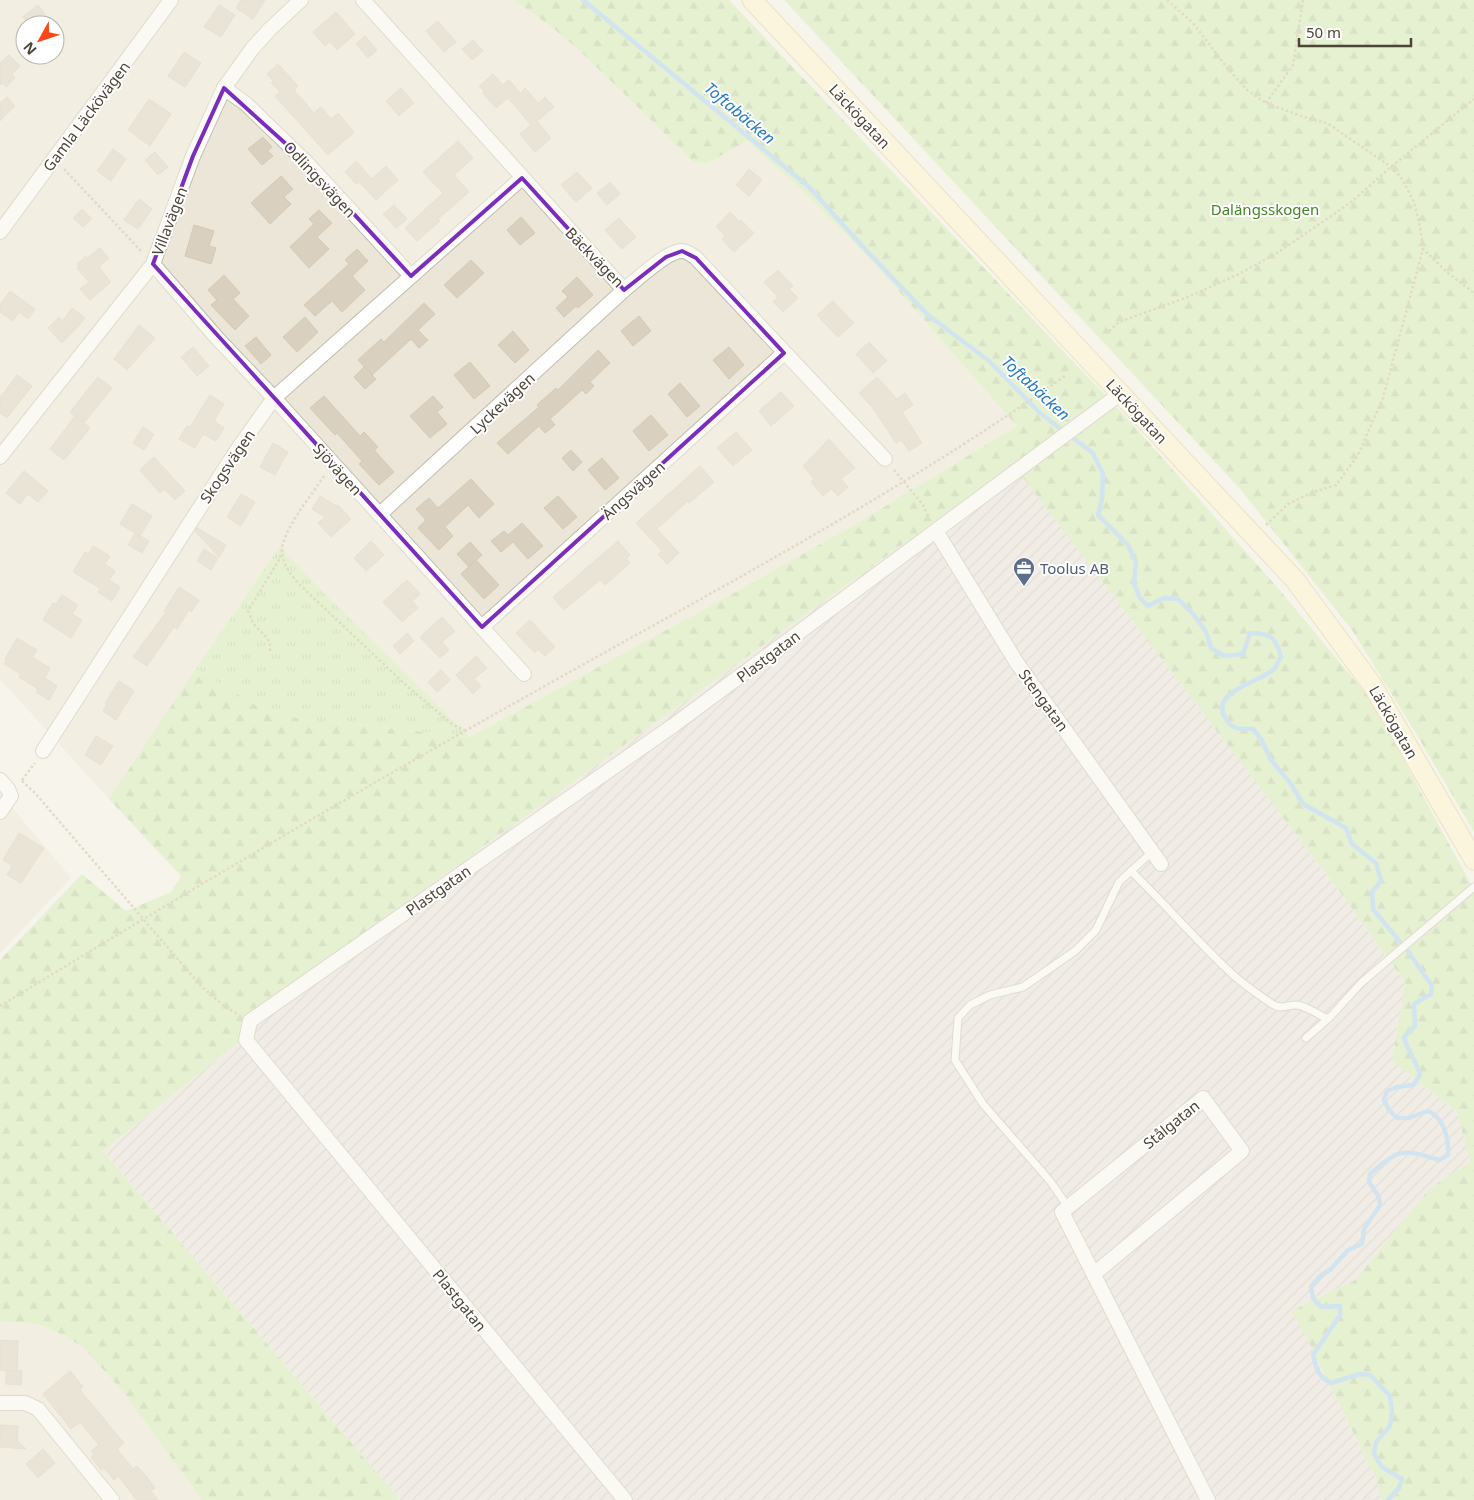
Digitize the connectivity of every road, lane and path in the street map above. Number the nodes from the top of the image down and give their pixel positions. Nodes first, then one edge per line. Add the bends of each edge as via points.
1 (171, 0) edge
2 (301, 0) edge
3 (363, 0) edge
4 (752, 0) edge
5 (1167, 0) edge
6 (1304, 0) edge
7 (224, 88) junction
8 (1474, 99) edge
9 (1266, 104) junction
10 (54, 158) junction
11 (1391, 167) junction
12 (522, 178) junction
13 (0, 232) edge
14 (1423, 248) junction
15 (153, 264) junction
16 (411, 276) junction
17 (624, 290) junction
18 (1474, 293) edge
19 (1109, 331) dead end
20 (784, 354) junction
21 (1065, 376) dead end
22 (1120, 394) junction
23 (274, 398) junction
24 (0, 457) edge
25 (885, 459) joint
26 (332, 464) junction
27 (904, 481) junction
28 (380, 514) junction
29 (936, 531) junction
30 (1254, 536) junction
31 (282, 555) junction
32 (482, 627) junction
33 (270, 651) dead end
34 (524, 674) dead end
35 (466, 730) junction
36 (43, 751) joint
37 (0, 780) edge
38 (0, 812) edge
39 (1153, 852) junction
40 (1474, 860) edge
41 (1161, 864) dead end
42 (1131, 871) junction
43 (1474, 887) edge
44 (144, 918) junction
45 (0, 1006) edge
46 (1327, 1019) junction
47 (250, 1021) junction
48 (1306, 1038) dead end
49 (1068, 1207) junction
50 (1094, 1274) junction
51 (0, 1403) edge
52 (112, 1500) edge
53 (625, 1500) edge
54 (1208, 1500) edge

1 - 10 street, Gamla Läckövägen
2 - 7 street, Villavägen via 252,49
3 - 12 street, Bäckvägen
4 - 22 main road, Läckögatan
5 - 9 path via 1193,23 1247,90
6 - 9 path via 1292,65
7 - 15 street, Villavägen via 193,156
7 - 16 street, Odlingsvägen via 246,104 299,156
8 - 11 path
9 - 11 path via 1327,123
10 - 13 street, Gamla Läckövägen
10 - 15 path
11 - 14 path via 1401,177 1414,202
11 - 19 path via 1350,203 1277,253 1188,297 1118,322
12 - 16 street, Skogsvägen
12 - 17 street, Bäckvägen
14 - 18 path
14 - 30 path via 1383,398 1358,455 1336,485 1288,504
15 - 23 street, Sjövägen
15 - 24 street, Villavägen
16 - 23 street, Skogsvägen
17 - 20 street, Bäckvägen via 666,257 675,252 689,253
17 - 28 street, Lyckevägen
20 - 25 street, Bäckvägen
20 - 32 street, Ängsvägen
21 - 27 path
22 - 29 street, Plastgatan
22 - 30 main road, Läckögatan
23 - 26 street, Sjövägen
23 - 36 street, Skogsvägen
25 - 27 path
26 - 28 street, Sjövägen
26 - 31 path via 290,527 282,544
27 - 29 path via 923,505
27 - 35 path via 829,527
28 - 32 street, Sjövägen
29 - 39 street, Stengatan via 1018,663
29 - 47 street, Plastgatan via 674,725
30 - 40 main road, Läckögatan via 1295,580 1373,686
31 - 33 path via 248,610 253,623 269,640
31 - 35 path via 291,575 301,586 408,687 452,724
32 - 34 street, Sjövägen
35 - 44 path
36 - 44 path via 22,781
37 - 38 street via 11,796
39 - 41 street, Stengatan
39 - 42 lane
42 - 46 lane via 1230,973 1277,1007 1298,1004
42 - 49 lane via 1119,882 1096,930 1076,951 1023,987 990,995 970,1005 958,1018 955,1060 983,1104
43 - 46 lane via 1361,983
44 - 45 path
44 - 47 path via 200,985 225,1008
46 - 48 lane
47 - 53 street, Plastgatan via 246,1040
49 - 50 street via 1062,1212
49 - 50 street, Stålgatan via 1203,1098 1242,1151
50 - 54 street
51 - 52 street via 25,1404 38,1409

